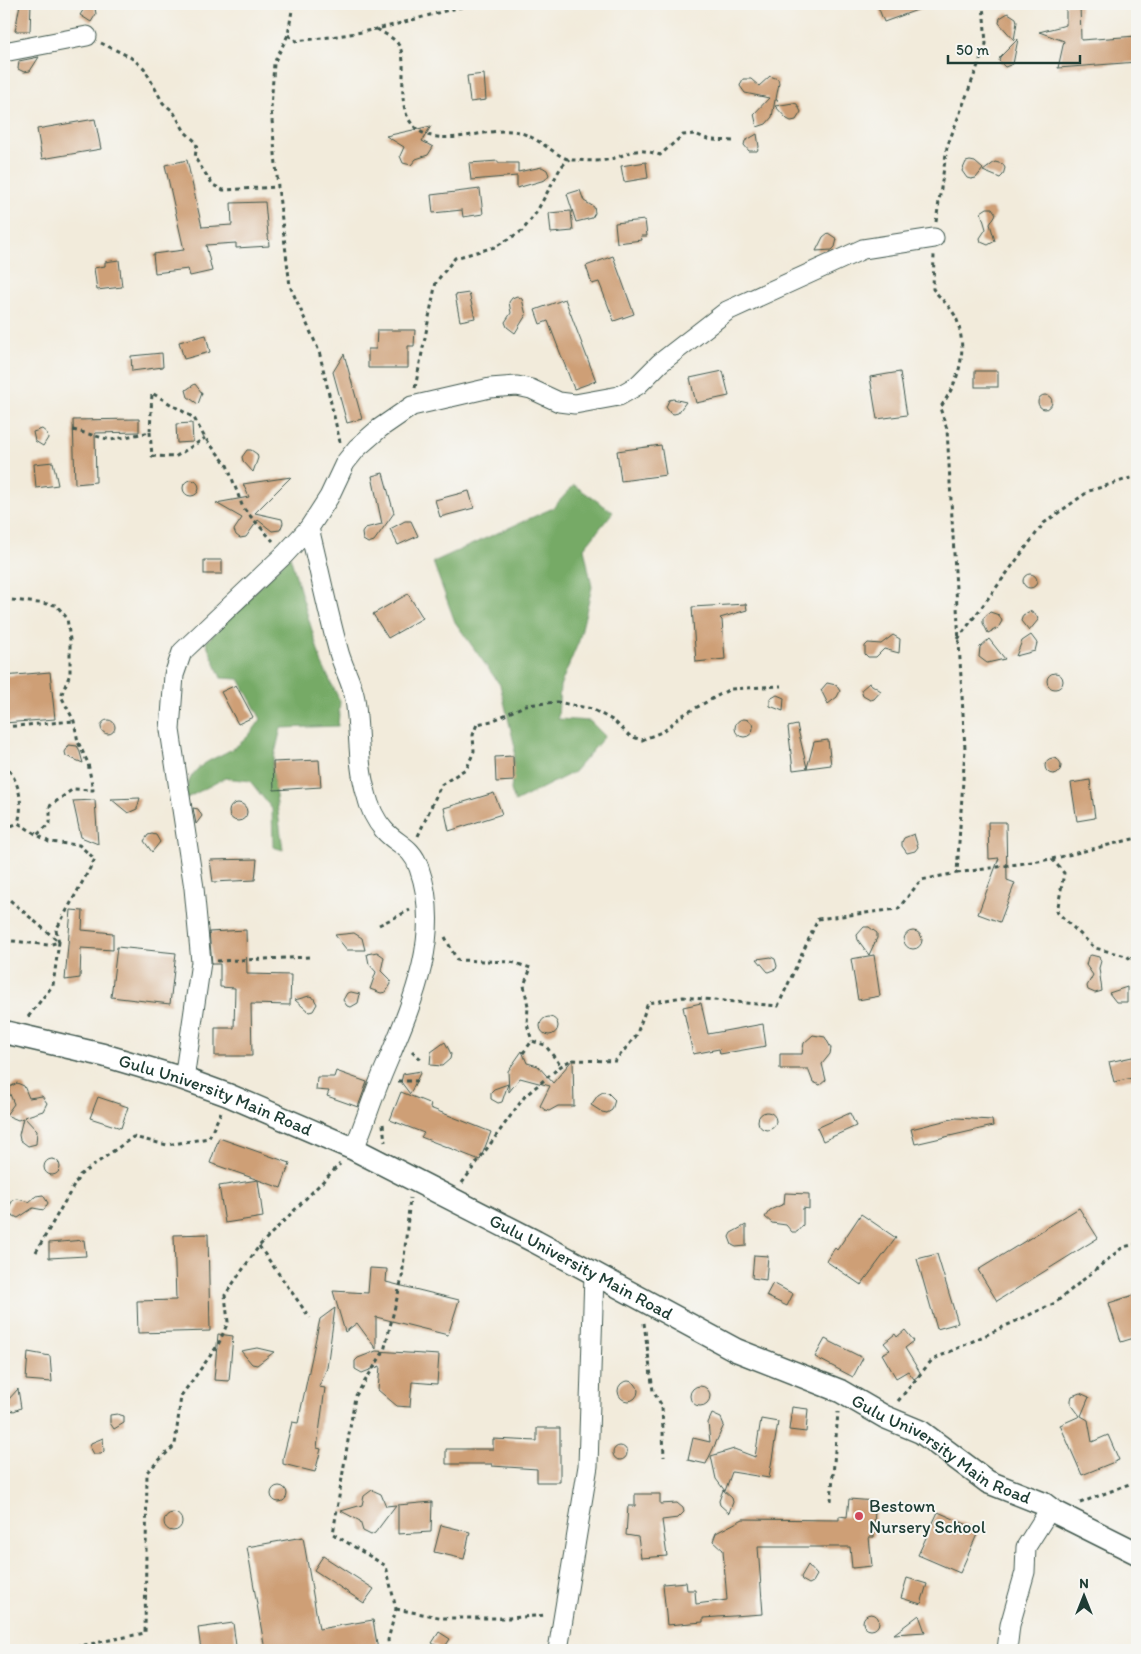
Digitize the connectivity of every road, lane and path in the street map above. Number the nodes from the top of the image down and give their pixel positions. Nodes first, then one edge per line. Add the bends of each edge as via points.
1 (293, 4) edge
2 (476, 4) edge
3 (983, 4) edge
4 (376, 29) junction
5 (288, 35) junction
6 (87, 36) joint
7 (4, 52) edge
8 (735, 141) dead end
9 (568, 160) junction
10 (278, 187) junction
11 (934, 238) junction
12 (412, 406) junction
13 (73, 430) dead end
14 (150, 432) junction
15 (205, 438) junction
16 (345, 463) junction
17 (1137, 476) edge
18 (309, 528) junction
19 (285, 554) junction
20 (4, 599) edge
21 (958, 640) junction
22 (781, 686) dead end
23 (74, 721) junction
24 (4, 727) edge
25 (4, 764) edge
26 (18, 823) junction
27 (4, 829) edge
28 (37, 835) junction
29 (1137, 838) edge
30 (411, 851) junction
31 (1052, 858) junction
32 (957, 873) junction
33 (4, 895) edge
34 (426, 903) junction
35 (379, 925) dead end
36 (444, 936) dead end
37 (4, 940) edge
38 (59, 942) junction
39 (311, 957) dead end
40 (201, 962) junction
41 (1137, 964) edge
42 (10, 1032) edge
43 (532, 1041) junction
44 (523, 1053) dead end
45 (561, 1066) junction
46 (184, 1079) junction
47 (228, 1095) junction
48 (354, 1149) junction
49 (412, 1178) junction
50 (450, 1200) junction
51 (1137, 1244) edge
52 (259, 1246) junction
53 (36, 1252) dead end
54 (594, 1275) junction
55 (642, 1300) junction
56 (310, 1318) dead end
57 (840, 1391) junction
58 (885, 1417) junction
59 (664, 1457) dead end
60 (1137, 1481) edge
61 (831, 1501) dead end
62 (1052, 1510) junction
63 (1137, 1554) edge
64 (396, 1609) junction
65 (566, 1613) junction
66 (60, 1650) edge
67 (389, 1650) edge
68 (558, 1650) edge
69 (1007, 1650) edge

1 - 5 path
2 - 4 path
3 - 11 path via 986,44 947,147
4 - 5 path via 296,41
4 - 9 path via 398,42 402,51 404,106 411,123 422,133 447,137 512,130 534,137
5 - 10 path via 274,63 271,110
6 - 7 street
6 - 10 path via 130,57 144,68 163,103 197,142 195,158 213,185 223,190
8 - 9 path via 684,135 660,155 636,149 605,160
9 - 12 path via 522,231 495,248 455,258 436,282
10 - 16 path via 290,286 319,351
11 - 12 street via 862,249 727,311 660,363 638,385 619,396 575,404 559,402 517,386 490,388
11 - 21 path via 933,289 957,318 963,357 950,393 940,408 947,429
12 - 16 street via 380,428
13 - 14 path via 111,440
14 - 15 path via 152,456 176,457
14 - 15 path via 152,393 194,418
15 - 19 path via 227,465 243,508
16 - 18 street
17 - 21 path via 1089,491 1044,523
18 - 19 street
18 - 30 street via 341,662 355,698 358,761 367,797 384,830
19 - 40 street via 182,652 174,675 170,730 194,888
20 - 23 path via 56,605 67,618 70,674 61,696
21 - 32 path via 964,749
22 - 30 path via 730,689 681,716 664,731 642,740 630,736 614,721 592,709 557,702 526,705 492,721 477,724 473,735 474,751 467,768 441,785
23 - 24 path
23 - 28 path via 78,742 88,763 92,790 73,789 50,806 50,823
25 - 26 path via 18,785 22,811
26 - 27 path
26 - 28 path
28 - 38 path via 49,842 79,845 95,859 56,930
29 - 31 path
30 - 34 street via 420,868
31 - 32 path
31 - 41 path via 1064,873 1057,912 1095,948 1126,956
32 - 45 path via 921,880 898,909 818,919 778,1006 683,998 648,1003 636,1036 615,1061 572,1060
33 - 38 path
34 - 35 path
34 - 48 street via 427,940 423,963 408,1014
36 - 43 path via 457,960 511,962 531,968 524,985 527,1024
37 - 38 path via 48,945
38 - 42 path via 54,985
39 - 40 path
40 - 46 street
42 - 46 street, Gulu University Main Road
43 - 44 path
43 - 45 path via 545,1045
45 - 50 path via 525,1096
46 - 47 street, Gulu University Main Road
47 - 48 street, Gulu University Main Road
47 - 53 path via 209,1138 167,1145 133,1138 80,1175
48 - 49 street, Gulu University Main Road
48 - 52 path
49 - 50 street, Gulu University Main Road
49 - 64 path via 402,1278 384,1351 355,1397 333,1534 386,1566
50 - 54 street, Gulu University Main Road
51 - 58 path via 1123,1247 1055,1303 932,1360
52 - 56 path
52 - 66 path via 225,1295 228,1322 218,1345 181,1396 176,1445 147,1472 145,1633
54 - 55 street, Gulu University Main Road
54 - 65 street via 588,1466
55 - 57 street, Gulu University Main Road via 736,1350
55 - 59 path via 653,1391 662,1406
57 - 58 street, Gulu University Main Road
57 - 61 path
58 - 62 street, Gulu University Main Road via 921,1432 988,1482
60 - 62 path
62 - 63 street, Gulu University Main Road
62 - 69 street via 1026,1547 1025,1572 1010,1625
64 - 65 path via 444,1618 508,1618
64 - 67 path via 388,1640
65 - 68 street

